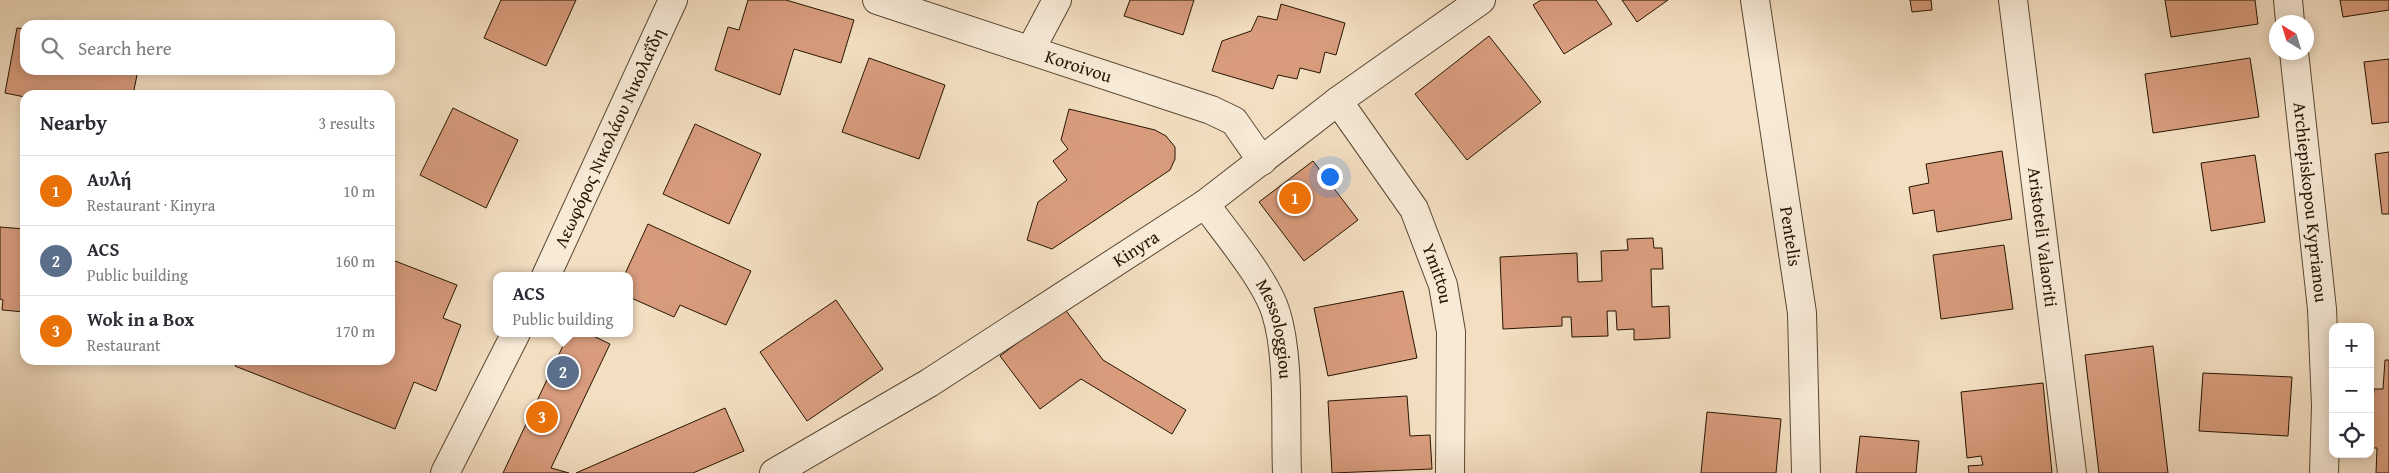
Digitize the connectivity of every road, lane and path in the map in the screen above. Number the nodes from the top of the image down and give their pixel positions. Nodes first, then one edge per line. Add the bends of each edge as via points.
1 (673, 0) edge
2 (877, 0) edge
3 (1057, 0) edge
4 (1481, 0) edge
5 (1755, 0) edge
6 (2013, 0) edge
7 (2288, 0) edge
8 (2289, 15) edge
9 (1031, 49) junction
10 (2295, 60) edge
11 (1338, 101) junction
12 (1262, 161) junction
13 (1205, 204) junction
14 (548, 272) edge
15 (514, 337) edge
16 (445, 473) edge
17 (774, 473) edge
18 (1287, 473) edge
19 (1450, 473) edge
20 (1806, 473) edge
21 (2072, 473) edge
22 (2324, 473) edge

1 - 14 street, Λεωφόρος Νικολάου Νικολαΐδη
2 - 9 street, Koroivou
3 - 9 street
4 - 11 street, Kinyra
5 - 20 street, Pentelis via 1802,313
6 - 21 street, Aristoteli Valaoriti
7 - 8 street
9 - 12 street, Koroivou via 1211,110 1234,121
10 - 22 street, Archiepiskopou Kyprianou via 2322,309 2326,406
11 - 12 street, Kinyra
11 - 19 street, Ymittou via 1414,208 1443,285 1451,332
12 - 13 street, Kinyra
13 - 17 street, Kinyra via 929,383
13 - 18 street, Messologgiou via 1266,289 1276,312 1282,346
15 - 16 street

